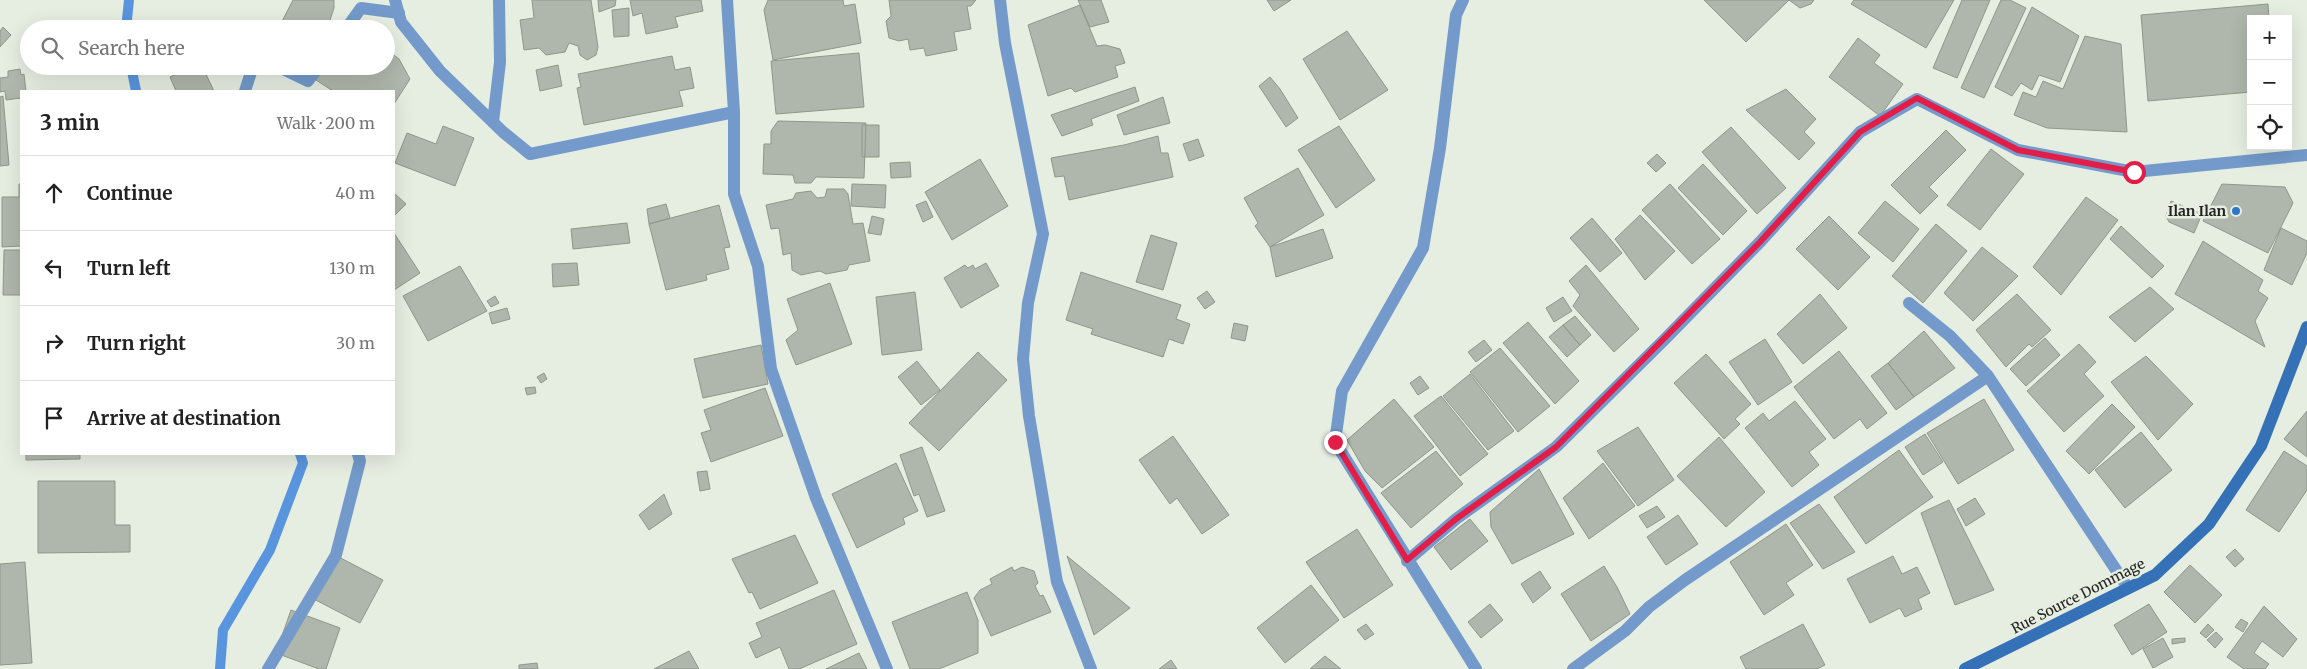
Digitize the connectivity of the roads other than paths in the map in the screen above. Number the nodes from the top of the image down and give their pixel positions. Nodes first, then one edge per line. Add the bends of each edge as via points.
1 (396, 0) edge
2 (499, 0) edge
3 (727, 0) edge
4 (1000, 0) edge
5 (1463, 0) edge
6 (399, 13) junction
7 (352, 20) edge
8 (250, 75) edge
9 (296, 75) edge
10 (312, 75) edge
11 (245, 90) edge
12 (734, 112) junction
13 (493, 122) junction
14 (2307, 155) edge
15 (1909, 303) dead end
16 (2307, 327) edge
17 (1988, 376) junction
18 (358, 455) edge
19 (1407, 560) junction
20 (2128, 588) junction
21 (268, 669) edge
22 (887, 669) edge
23 (1091, 669) edge
24 (1476, 669) edge
25 (1573, 669) edge
26 (1965, 669) edge

1 - 6 street
2 - 13 street via 500,62
3 - 12 street
4 - 23 street via 1005,43 1043,234 1028,303 1023,359 1028,416 1057,582
5 - 19 street via 1456,14 1440,148 1423,248 1342,391 1335,442
6 - 7 street via 361,8
6 - 13 street via 401,22 440,70
8 - 11 street
9 - 10 street via 308,81
12 - 13 street via 530,154
12 - 22 street via 734,194 758,266 771,369 816,498
14 - 19 street via 2134,172 2018,150 1917,98 1860,132 1746,256 1556,447 1456,519
15 - 17 street via 1950,336
16 - 20 main road, Rue Source Dommage via 2261,446 2209,524 2155,575
17 - 20 street
17 - 25 street via 1685,580 1649,607 1625,631
18 - 21 street via 360,461 336,555
19 - 24 street
20 - 26 main road, Rue Source Dommage

